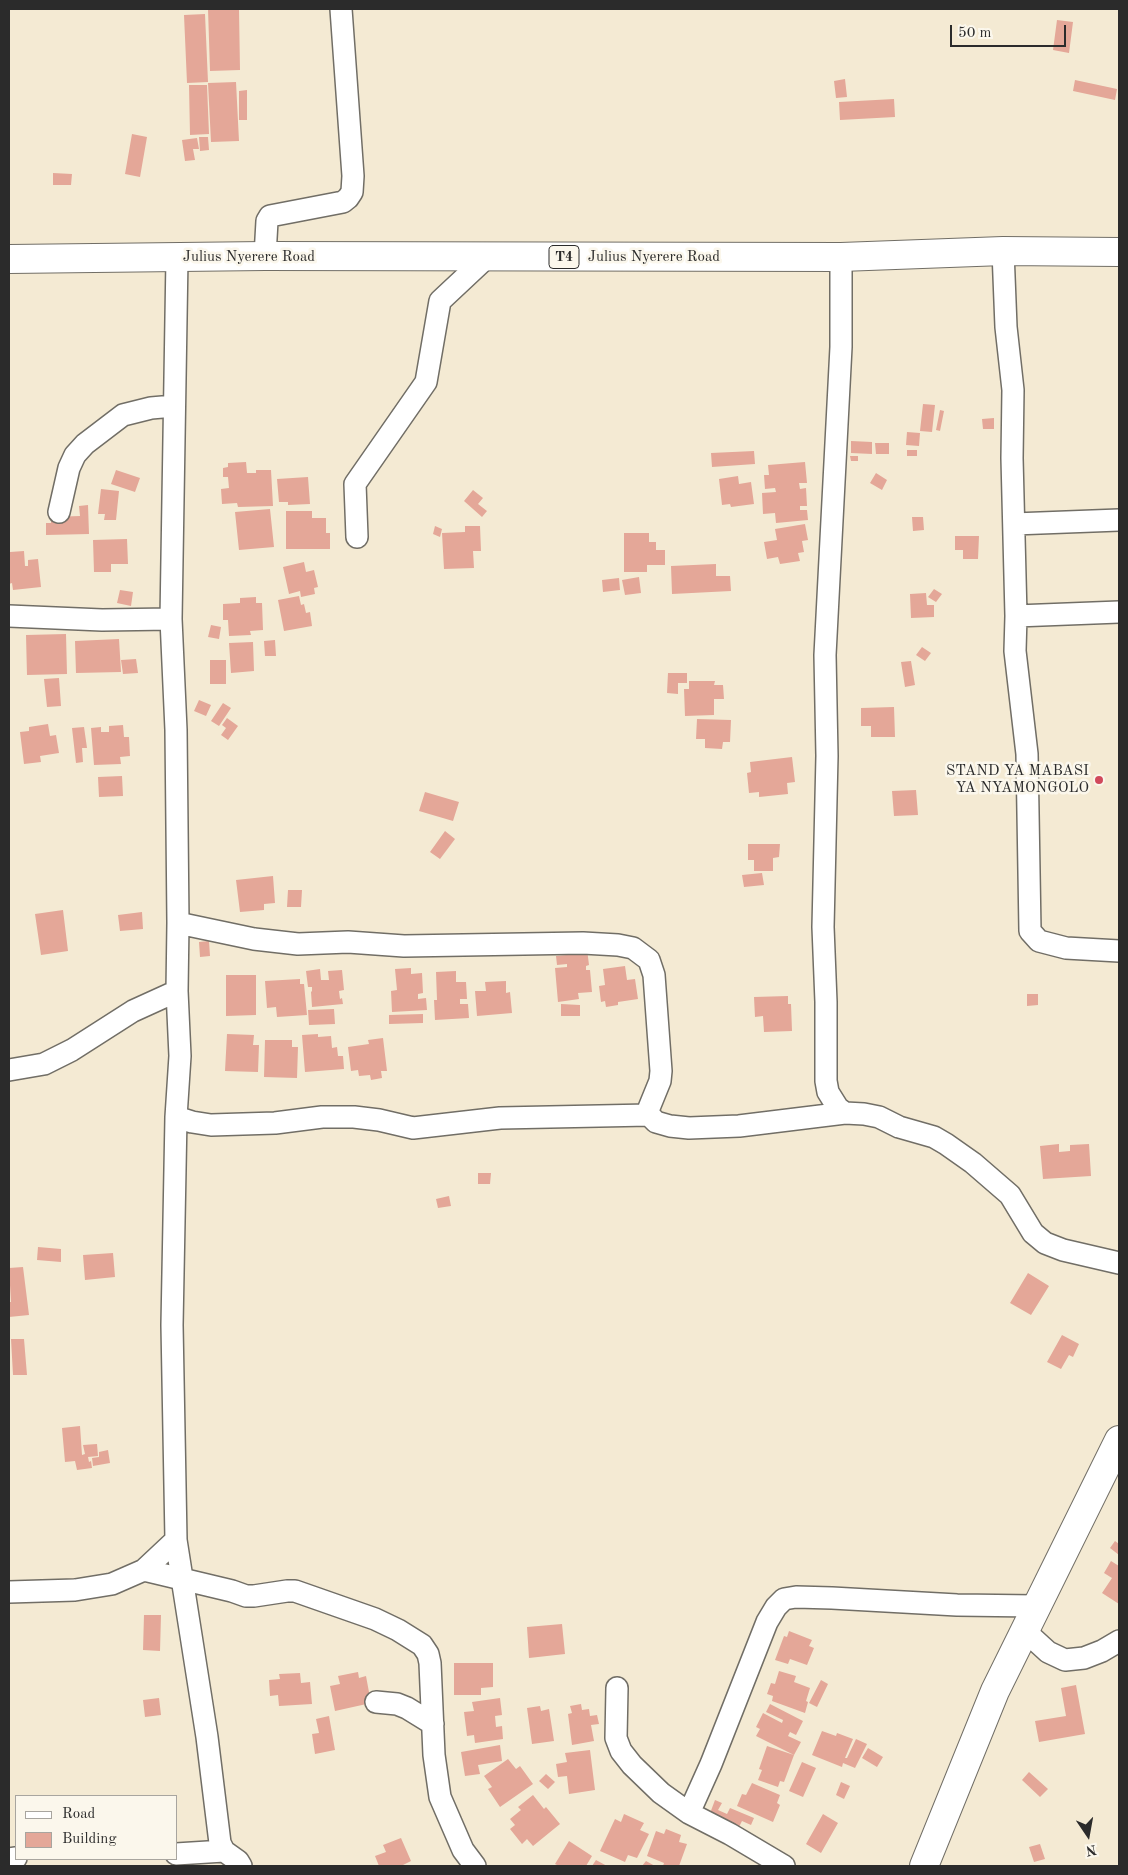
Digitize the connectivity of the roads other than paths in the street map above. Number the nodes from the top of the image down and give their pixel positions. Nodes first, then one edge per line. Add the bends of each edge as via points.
1 (341, 9) edge
2 (1003, 251) junction
3 (1119, 252) edge
4 (265, 256) junction
5 (487, 257) junction
6 (841, 257) junction
7 (177, 258) junction
8 (9, 259) edge
9 (174, 406) junction
10 (59, 512) dead end
11 (1119, 520) edge
12 (1014, 524) junction
13 (356, 537) dead end
14 (1119, 612) edge
15 (9, 616) edge
16 (1016, 616) junction
17 (171, 619) junction
18 (178, 923) junction
19 (1119, 951) edge
20 (177, 991) junction
21 (9, 1070) edge
22 (826, 1081) junction
23 (845, 1113) junction
24 (649, 1115) junction
25 (176, 1117) junction
26 (806, 1117) junction
27 (1119, 1264) edge
28 (1119, 1440) edge
29 (176, 1540) junction
30 (144, 1570) junction
31 (183, 1579) junction
32 (9, 1592) edge
33 (1036, 1606) junction
34 (1025, 1631) junction
35 (1119, 1641) edge
36 (617, 1688) dead end
37 (376, 1702) dead end
38 (433, 1724) junction
39 (689, 1813) junction
40 (224, 1852) junction
41 (178, 1854) edge
42 (242, 1866) edge
43 (475, 1866) edge
44 (784, 1866) edge
45 (924, 1866) edge

1 - 4 street via 352,192 343,202 270,216 266,221
2 - 3 main road, Julius Nyerere Road / T4
2 - 6 main road, Julius Nyerere Road / T4
2 - 12 street via 1013,390
4 - 5 main road, Julius Nyerere Road / T4
4 - 7 main road, Julius Nyerere Road / T4
5 - 6 main road, Julius Nyerere Road / T4
5 - 13 street via 440,301 426,382 355,484
6 - 22 street via 841,347 825,655 828,756 822,927
7 - 8 main road, Julius Nyerere Road / T4
7 - 9 street
9 - 10 street via 123,415 85,444 69,468
9 - 17 street
11 - 12 street
12 - 16 street
14 - 16 street
15 - 17 street
16 - 19 street via 1016,651 1027,754 1030,931 1039,942 1066,948
17 - 18 street
18 - 20 street
18 - 24 street via 254,939 298,944 348,942 404,946 583,942 633,948 649,960 654,975 661,1071
20 - 21 street via 133,1011 44,1064
20 - 25 street via 180,1056
22 - 23 street via 832,1101
22 - 26 street
23 - 26 street
23 - 27 street via 879,1117 899,1127 934,1137 988,1175 1010,1195 1033,1233 1044,1243
24 - 25 street via 500,1118 413,1128 354,1117 322,1116 275,1123 211,1124
24 - 26 street via 656,1122 689,1128 739,1126
25 - 29 street via 172,1325
28 - 33 main road
29 - 30 street
29 - 31 street
30 - 31 street
30 - 32 street via 112,1584 75,1590
31 - 38 street via 246,1596 295,1591 398,1630 422,1645 428,1654
31 - 40 street via 214,1785 217,1829
33 - 34 main road
33 - 39 street via 784,1599 767,1622
34 - 35 street via 1048,1652 1065,1660 1084,1658
34 - 45 main road via 995,1691
36 - 39 street via 616,1738 621,1751 661,1793
37 - 38 street via 397,1704
38 - 43 street via 440,1797 463,1850
39 - 44 street
40 - 41 street
40 - 42 street

